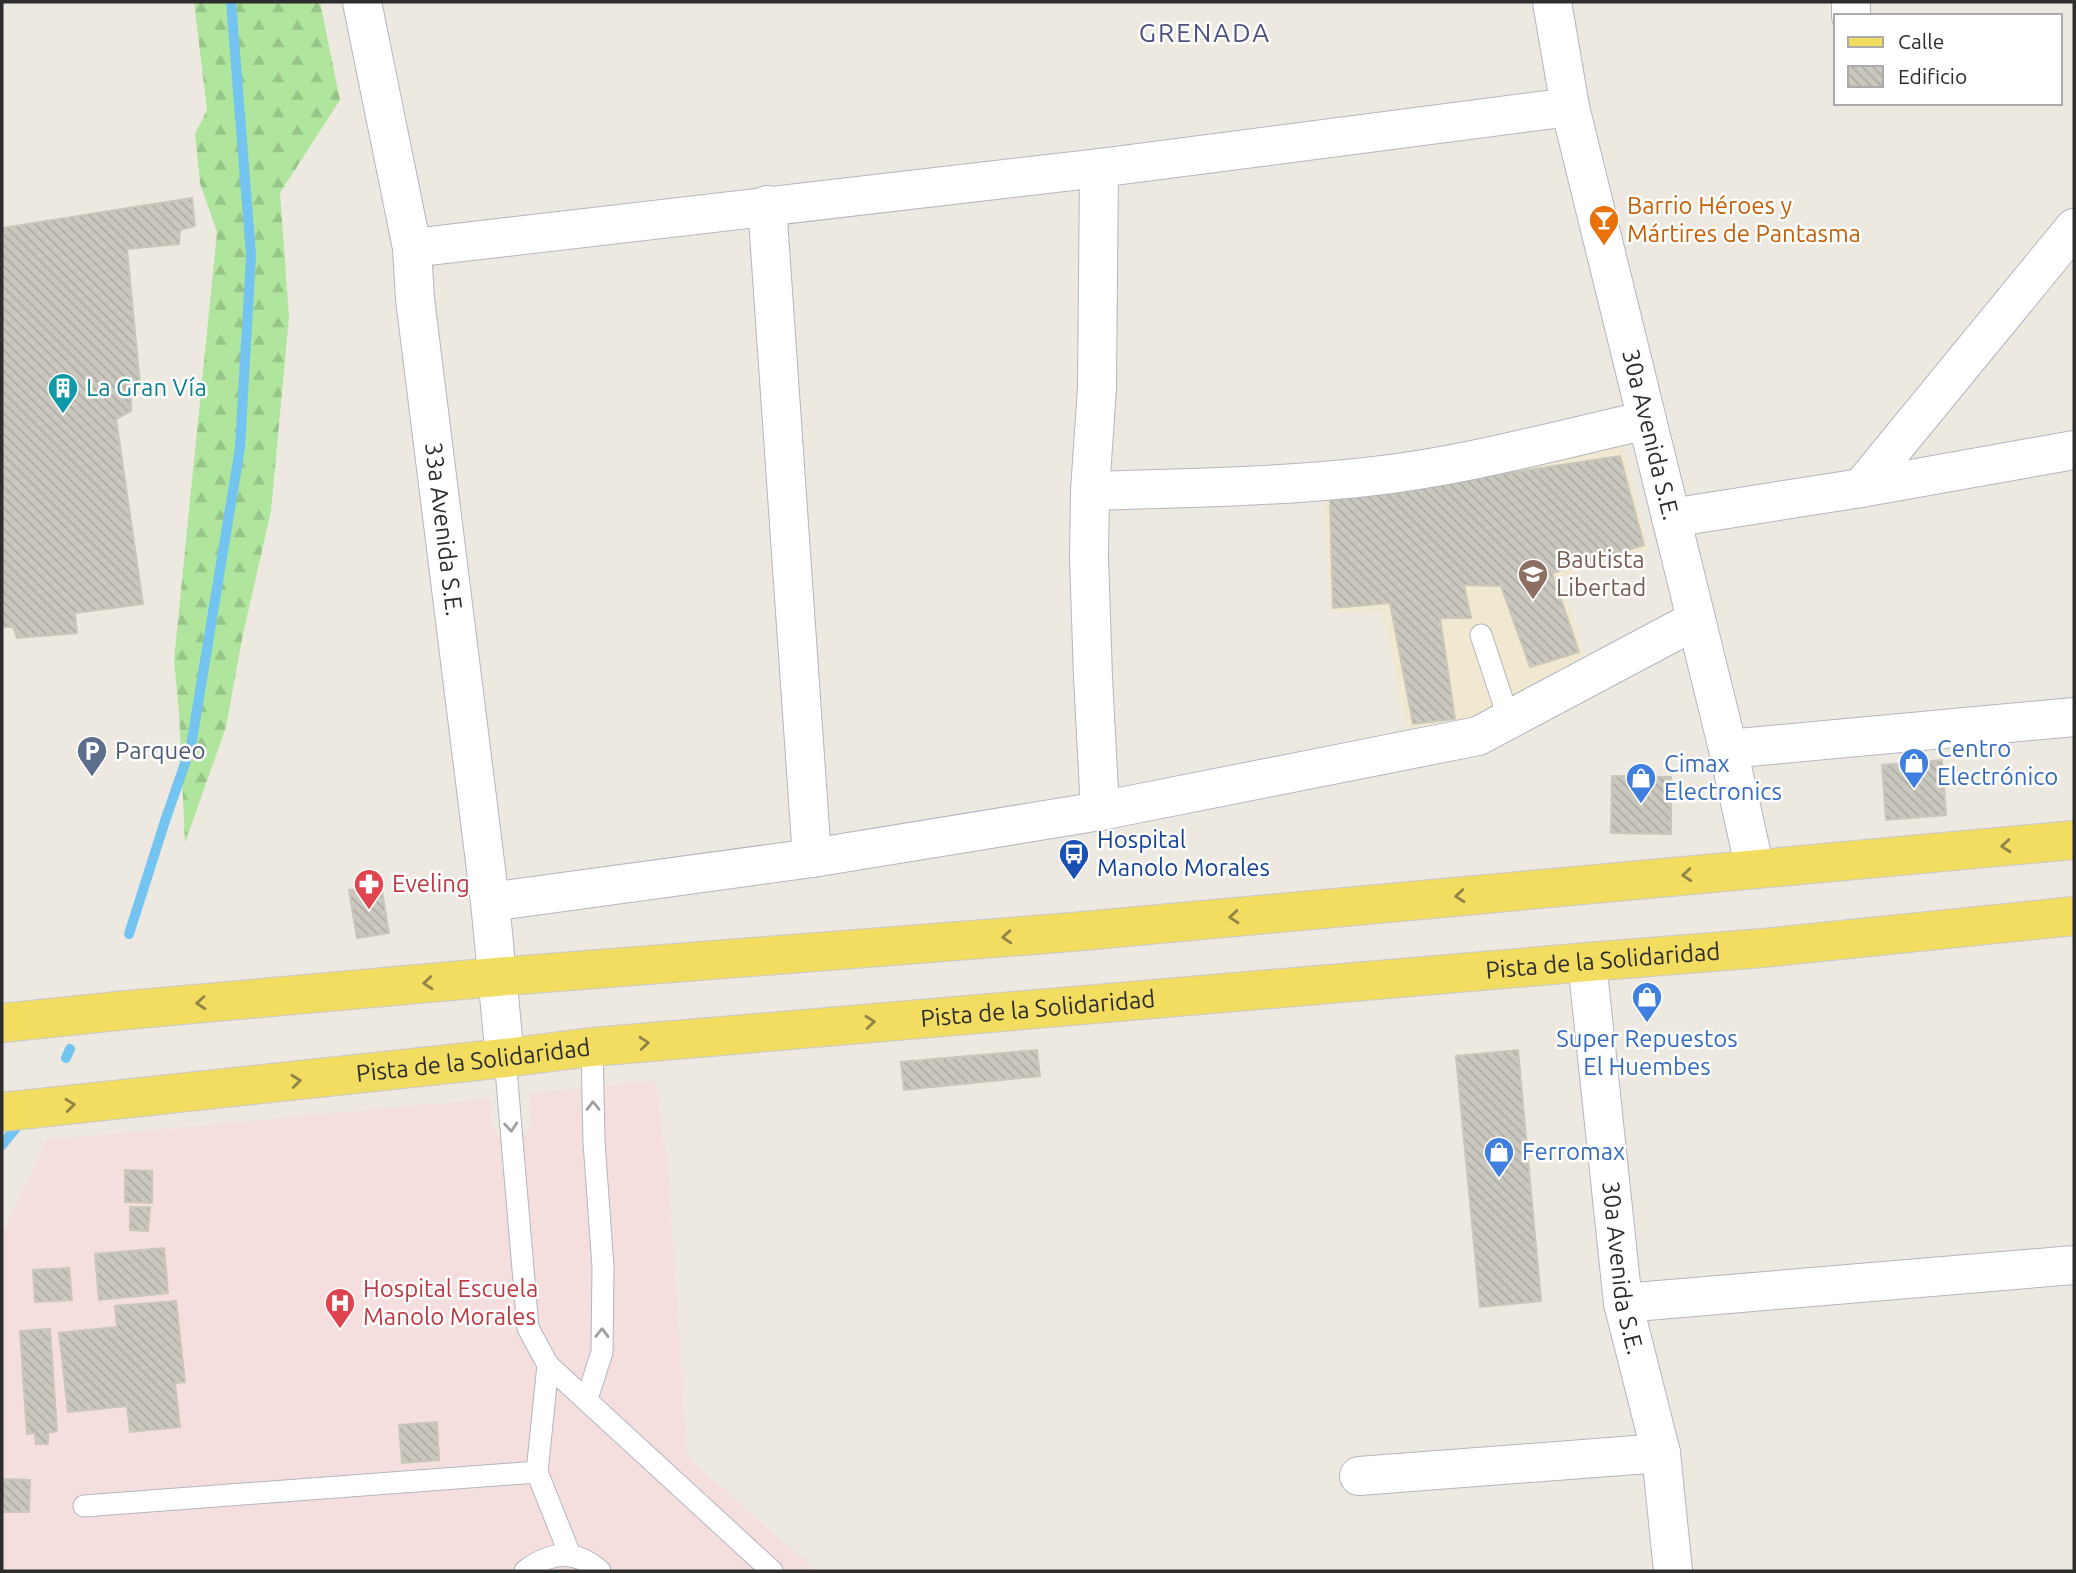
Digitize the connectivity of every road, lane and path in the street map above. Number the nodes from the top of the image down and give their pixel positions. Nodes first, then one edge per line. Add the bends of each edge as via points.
1 (362, 2) edge
2 (1552, 2) edge
3 (1570, 107) junction
4 (1100, 168) junction
5 (767, 205) junction
6 (2074, 228) edge
7 (412, 248) junction
8 (1647, 420) junction
9 (2074, 450) edge
10 (1861, 488) junction
11 (1090, 491) junction
12 (1671, 518) junction
13 (1696, 620) junction
14 (1481, 635) dead end
15 (2074, 718) edge
16 (1509, 720) junction
17 (1728, 749) junction
18 (1100, 811) junction
19 (2074, 840) edge
20 (812, 858) junction
21 (1755, 869) junction
22 (489, 902) junction
23 (2074, 916) edge
24 (1587, 962) junction
25 (496, 977) junction
26 (2, 1023) edge
27 (592, 1047) junction
28 (505, 1059) junction
29 (2, 1112) edge
30 (2074, 1265) edge
31 (1623, 1303) junction
32 (548, 1365) junction
33 (587, 1399) junction
34 (1661, 1453) junction
35 (537, 1472) junction
36 (1359, 1476) dead end
37 (84, 1506) dead end
38 (570, 1555) junction
39 (525, 1571) edge
40 (600, 1571) edge
41 (772, 1571) edge
42 (1673, 1571) edge

1 - 7 street, 33a Avenida S.E.
2 - 3 street, 30a Avenida S.E.
3 - 4 street
3 - 8 street, 30a Avenida S.E.
4 - 5 street
4 - 11 street via 1097,387
5 - 7 street
5 - 20 street
6 - 10 street
7 - 22 street, 33a Avenida S.E.
8 - 11 street via 1483,458 1367,477
8 - 12 street, 30a Avenida S.E.
9 - 10 street
10 - 12 street
11 - 18 street
12 - 13 street, 30a Avenida S.E.
13 - 16 street
13 - 17 street, 30a Avenida S.E.
14 - 16 lane
15 - 17 street
16 - 18 street via 1478,736
17 - 21 street, 30a Avenida S.E.
18 - 20 street
19 -> 21 main road
20 - 22 street
21 -> 25 main road via 1072,932
22 - 25 street, 33a Avenida S.E.
23 - 24 main road, Pista de la Solidaridad
27 -> 24 main road, Pista de la Solidaridad
24 - 31 street, 30a Avenida S.E.
25 -> 26 main road
25 - 28 street, 33a Avenida S.E.
27 - 28 main road, Pista de la Solidaridad
33 -> 27 lane via 602,1352 603,1267
29 -> 28 main road, Pista de la Solidaridad
28 -> 32 lane via 528,1328
30 - 31 street
31 - 34 street, 30a Avenida S.E.
32 - 33 lane
32 - 35 lane
33 - 41 lane
34 - 36 street
34 - 42 street, 30a Avenida S.E.
35 - 37 lane
35 - 38 lane
38 - 39 lane via 554,1555
38 - 40 lane

